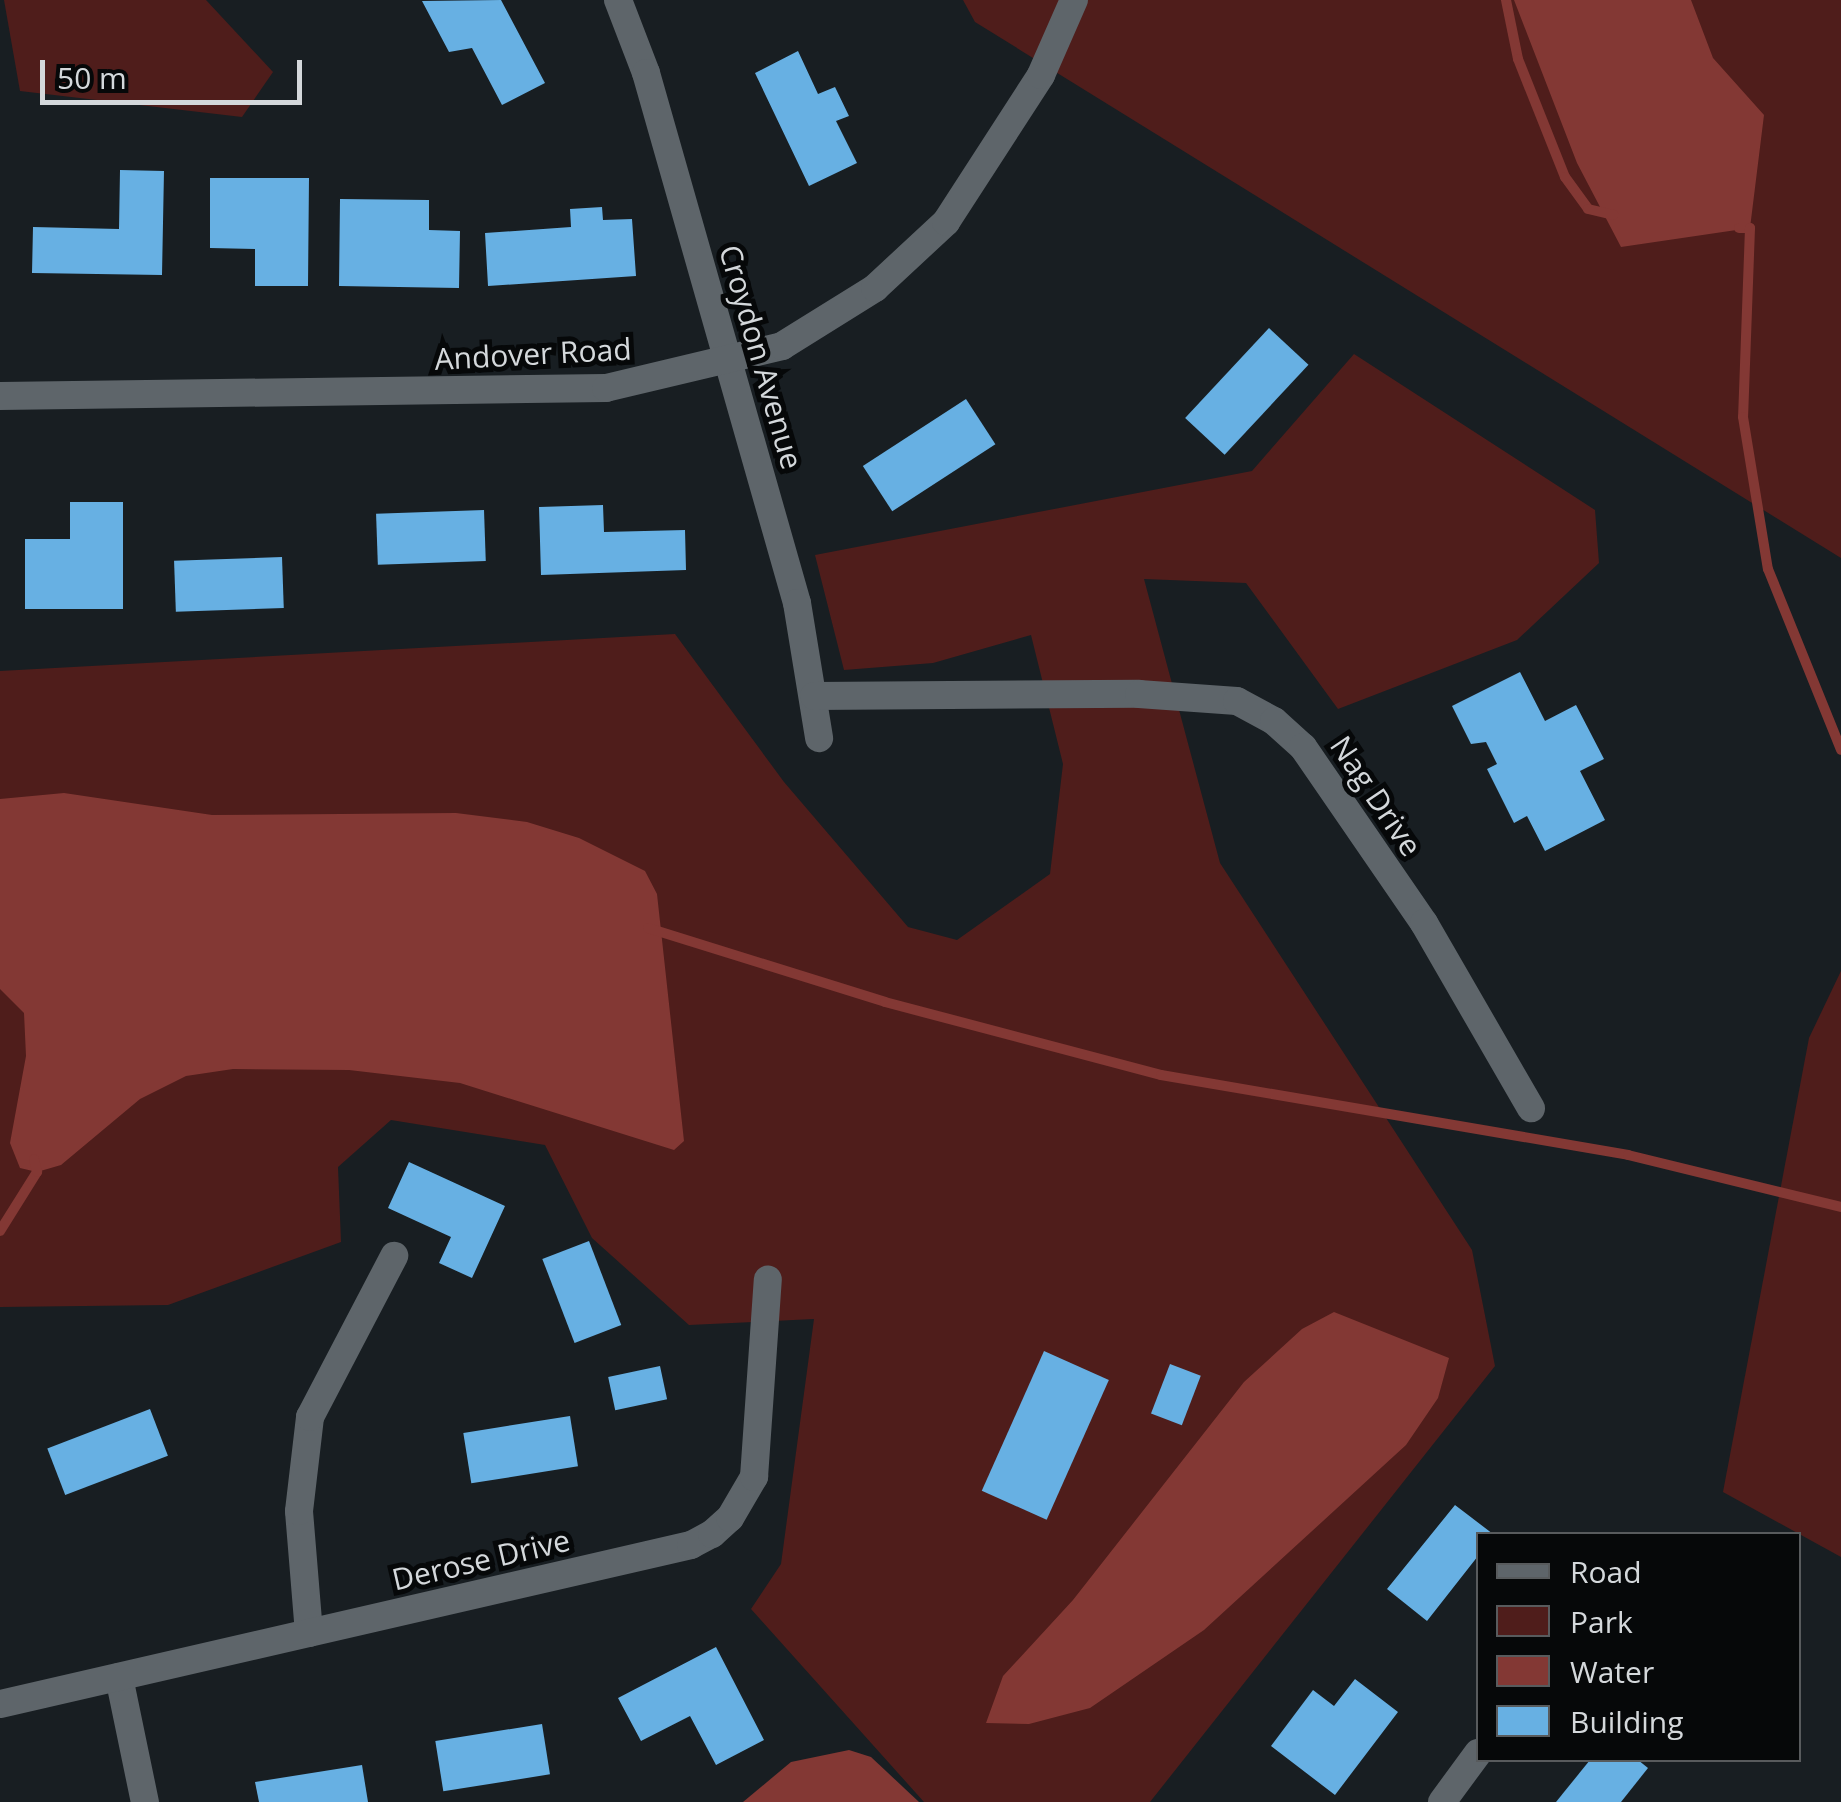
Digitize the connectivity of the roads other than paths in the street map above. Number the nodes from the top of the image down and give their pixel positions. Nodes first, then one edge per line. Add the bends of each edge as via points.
1 (618, 0) edge
2 (1074, 0) edge
3 (728, 361) junction
4 (0, 396) edge
5 (814, 696) junction
6 (819, 738) dead end
7 (1531, 1108) dead end
8 (394, 1256) dead end
9 (768, 1280) dead end
10 (309, 1633) junction
11 (119, 1676) junction
12 (0, 1704) edge
13 (1476, 1756) edge
14 (145, 1802) edge
15 (1442, 1802) edge

1 - 3 street, Croydon Avenue via 646,73
2 - 3 street, Andover Road via 1041,75 946,222 875,288 782,346
3 - 4 street, Andover Road via 606,388 528,392
3 - 5 street, Croydon Avenue via 797,603
5 - 6 street, Croydon Avenue
5 - 7 street, Nag Drive via 1139,694 1237,701 1274,721 1304,747 1424,923
8 - 10 street via 310,1417 299,1511
9 - 10 street, Derose Drive via 754,1476 712,1534 691,1545
10 - 11 street, Derose Drive
11 - 12 street, Derose Drive
11 - 14 street
13 - 15 street

